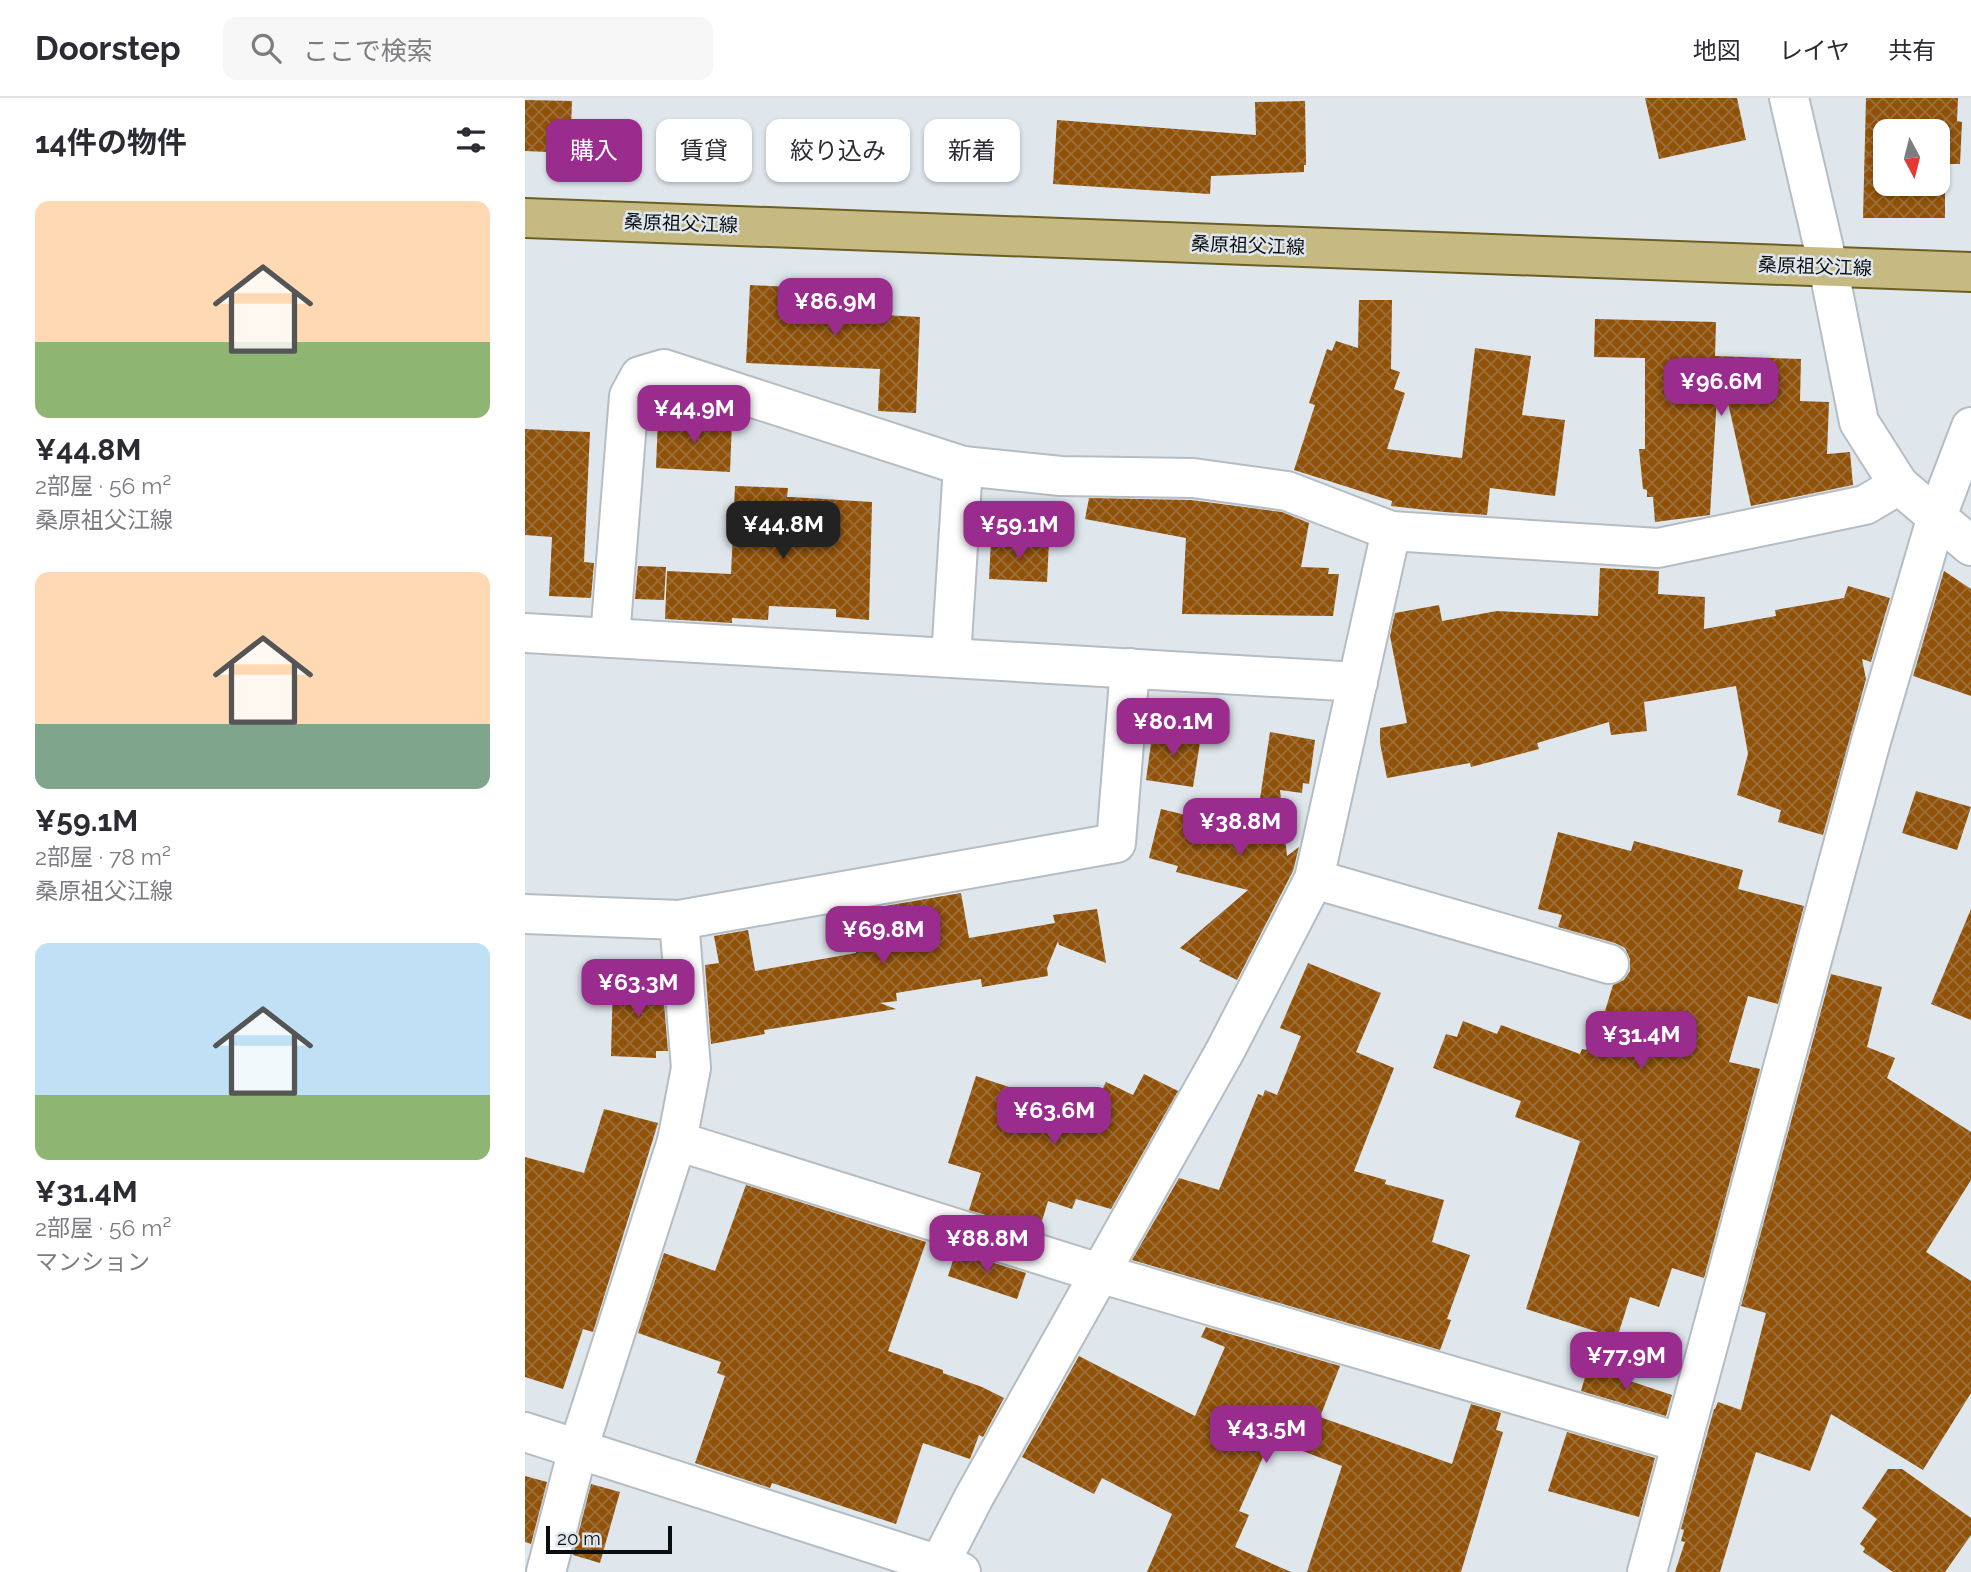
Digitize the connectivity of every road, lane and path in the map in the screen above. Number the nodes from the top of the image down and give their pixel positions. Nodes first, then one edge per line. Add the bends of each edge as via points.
1 (1789, 98) edge
2 (525, 218) edge
3 (1828, 266) junction
4 (1971, 272) edge
5 (1971, 428) edge
6 (963, 466) junction
7 (1899, 485) junction
8 (1937, 516) junction
9 (1391, 531) junction
10 (1971, 546) edge
11 (525, 633) edge
12 (610, 638) junction
13 (951, 658) junction
14 (1130, 668) junction
15 (1358, 682) junction
16 (1314, 878) junction
17 (525, 914) edge
18 (679, 920) junction
19 (1609, 964) dead end
20 (677, 1141) junction
21 (1099, 1273) junction
22 (525, 1432) edge
23 (1682, 1443) junction
24 (577, 1449) junction
25 (950, 1569) edge
26 (546, 1572) edge
27 (1647, 1572) edge

1 - 3 street
2 - 3 main road, 桑原祖父江線
3 - 4 main road, 桑原祖父江線
3 - 7 street via 1859,422
5 - 8 street
6 - 9 street via 1061,476 1193,478 1287,491
6 - 12 street via 664,369 640,376 629,396
6 - 13 street
7 - 8 street
7 - 9 street via 1865,505 1658,548
8 - 10 street
8 - 23 street via 1871,741
9 - 15 street
11 - 12 street
12 - 13 street
13 - 14 street
14 - 15 street
14 - 18 street via 1116,843
15 - 16 street
16 - 19 street
16 - 21 street via 1225,1051
17 - 18 street
18 - 20 street via 691,1068
20 - 21 street
20 - 24 street
21 - 23 street
21 - 25 street via 974,1497
22 - 24 street
23 - 27 street
24 - 25 street
24 - 26 street

